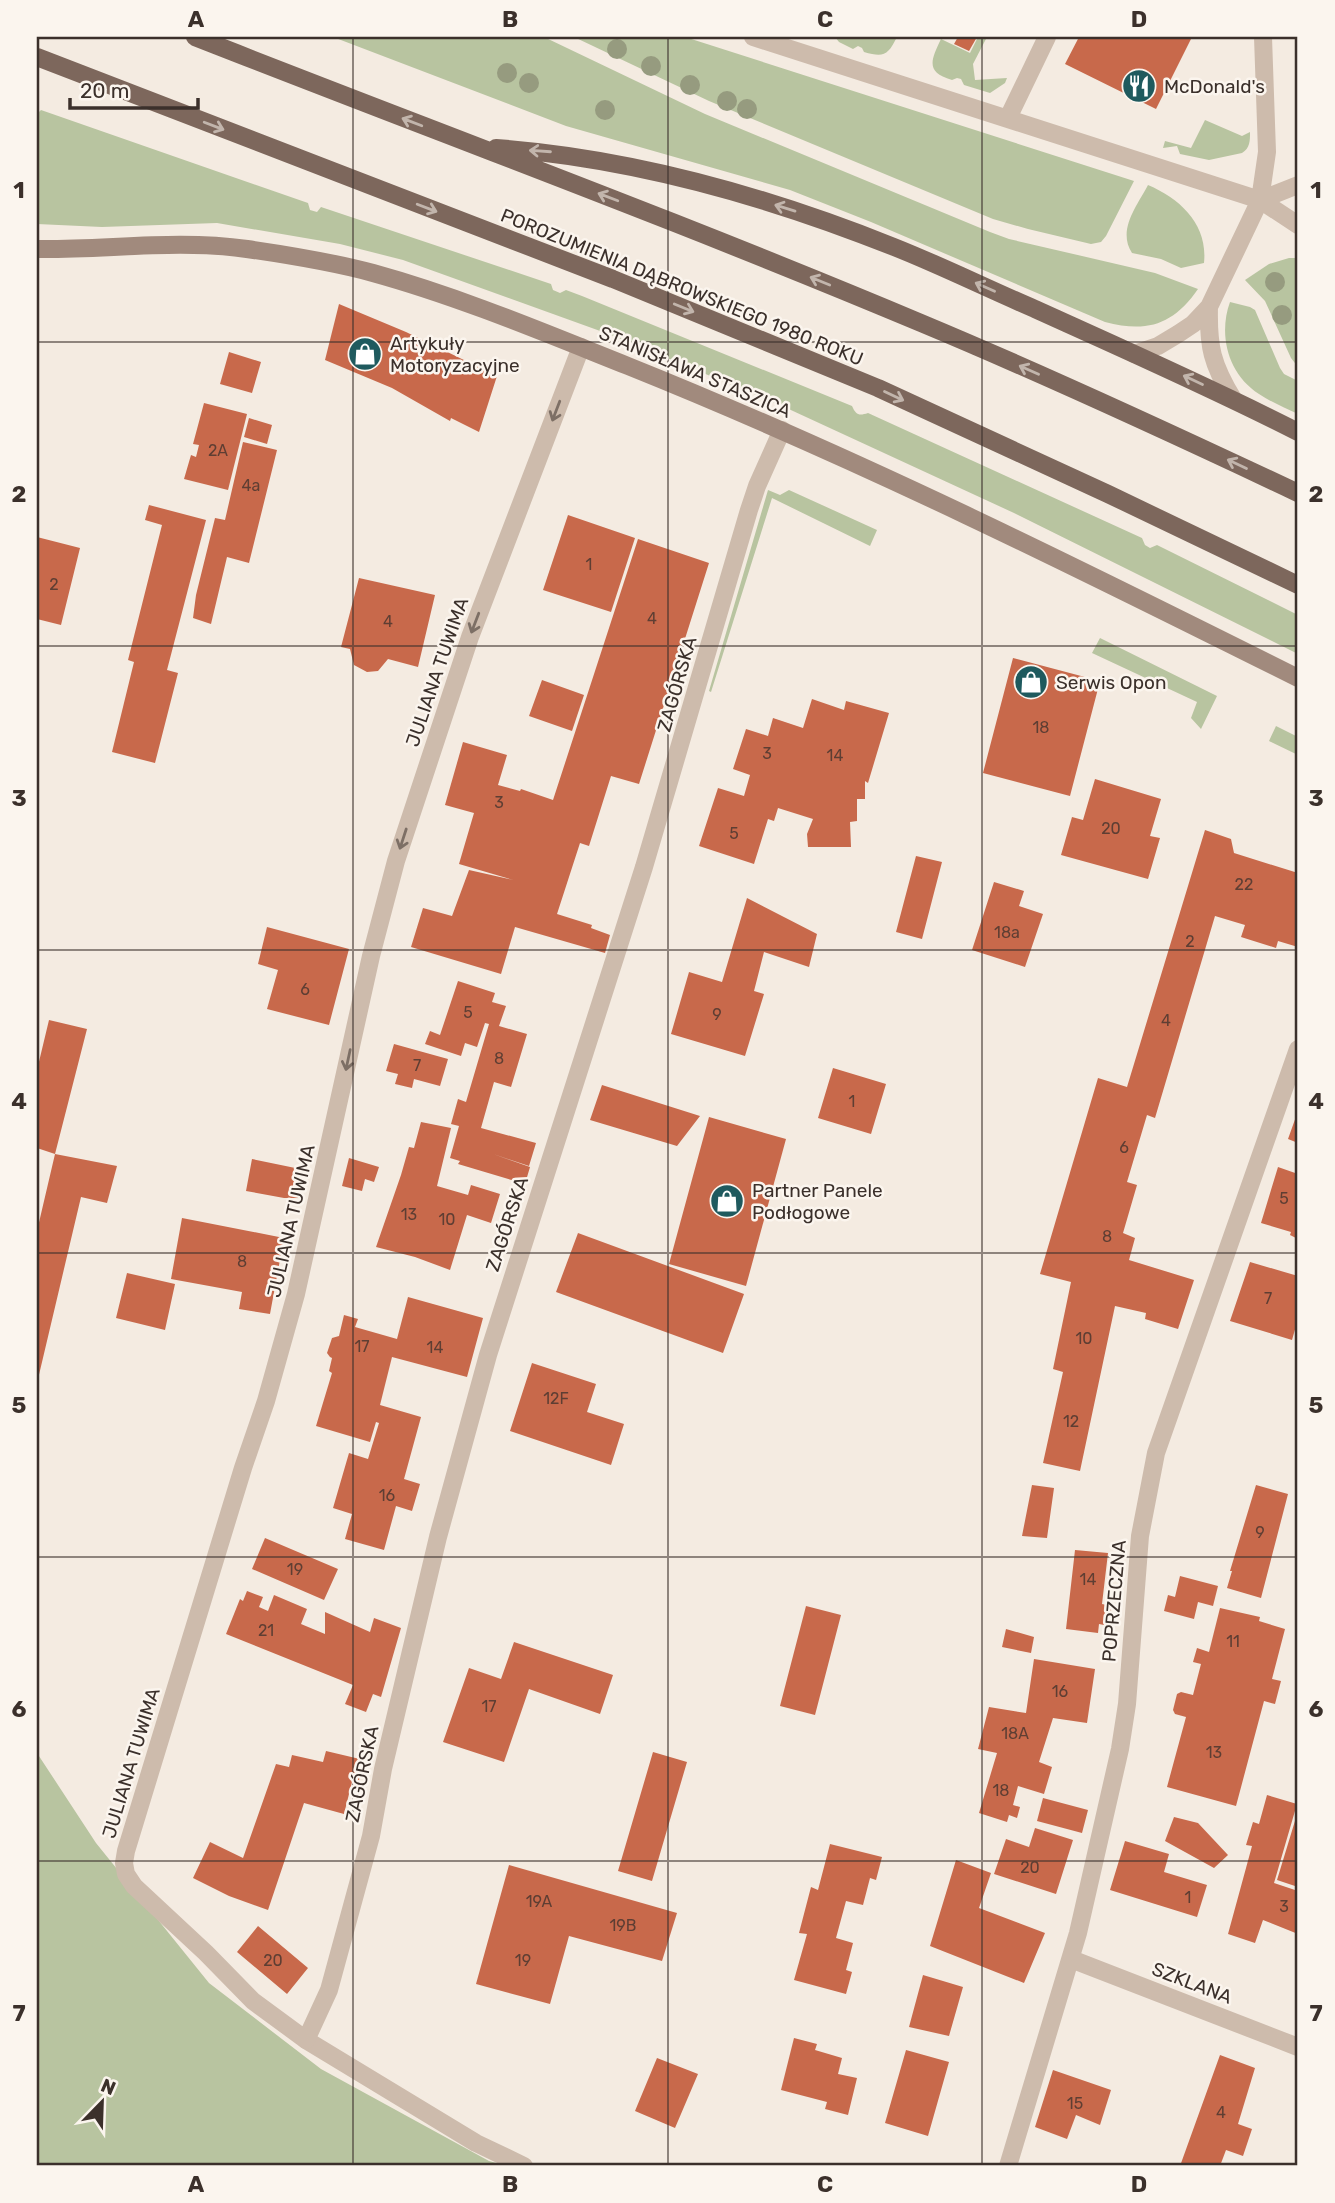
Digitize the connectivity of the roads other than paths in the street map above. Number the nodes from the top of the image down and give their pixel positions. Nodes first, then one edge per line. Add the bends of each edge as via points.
1 (195, 37) edge
2 (753, 37) edge
3 (1046, 37) edge
4 (1263, 37) edge
5 (37, 57) edge
6 (1008, 118) junction
7 (475, 147) junction
8 (1298, 185) edge
9 (1260, 200) junction
10 (1298, 225) edge
11 (37, 249) edge
12 (1209, 307) junction
13 (581, 347) junction
14 (1134, 354) junction
15 (1233, 399) junction
16 (782, 430) junction
17 (1298, 432) edge
18 (1298, 493) edge
19 (1298, 585) edge
20 (1298, 678) edge
21 (1298, 1049) edge
22 (1071, 1959) junction
23 (306, 2040) junction
24 (1298, 2047) edge
25 (524, 2166) edge
26 (1008, 2166) edge

7 -> 1 main road
2 - 6 street
3 - 6 street
4 - 9 street via 1268,152
5 -> 19 main road, POROZUMIENIA DĄBROWSKIEGO 1980 ROKU via 613,279 878,388
6 - 9 street
14 -> 7 main road via 896,248 808,215 722,189 552,152
18 -> 7 main road via 1138,417 921,323
8 - 9 street
9 - 10 street
9 - 12 street
11 - 13 street, STANISŁAWA STASZICA via 191,244 300,257 415,286
12 - 14 street via 1178,334
12 - 15 street via 1211,353
13 - 16 street, STANISŁAWA STASZICA
13 -> 23 street, JULIANA TUWIMA via 470,637 396,861 296,1294 124,1863 134,1886 237,1987
15 -> 14 main road
15 - 17 main road
16 - 20 street, STANISŁAWA STASZICA via 949,506
16 - 23 street, ZAGÓRSKA via 749,510 645,867 488,1355 438,1536 371,1836 329,1990
21 - 22 street, POPRZECZNA via 1156,1453 1140,1536 1120,1749
22 - 24 street, SZKLANA
22 - 26 street, POPRZECZNA
23 - 25 street, JULIANA TUWIMA via 476,2143

